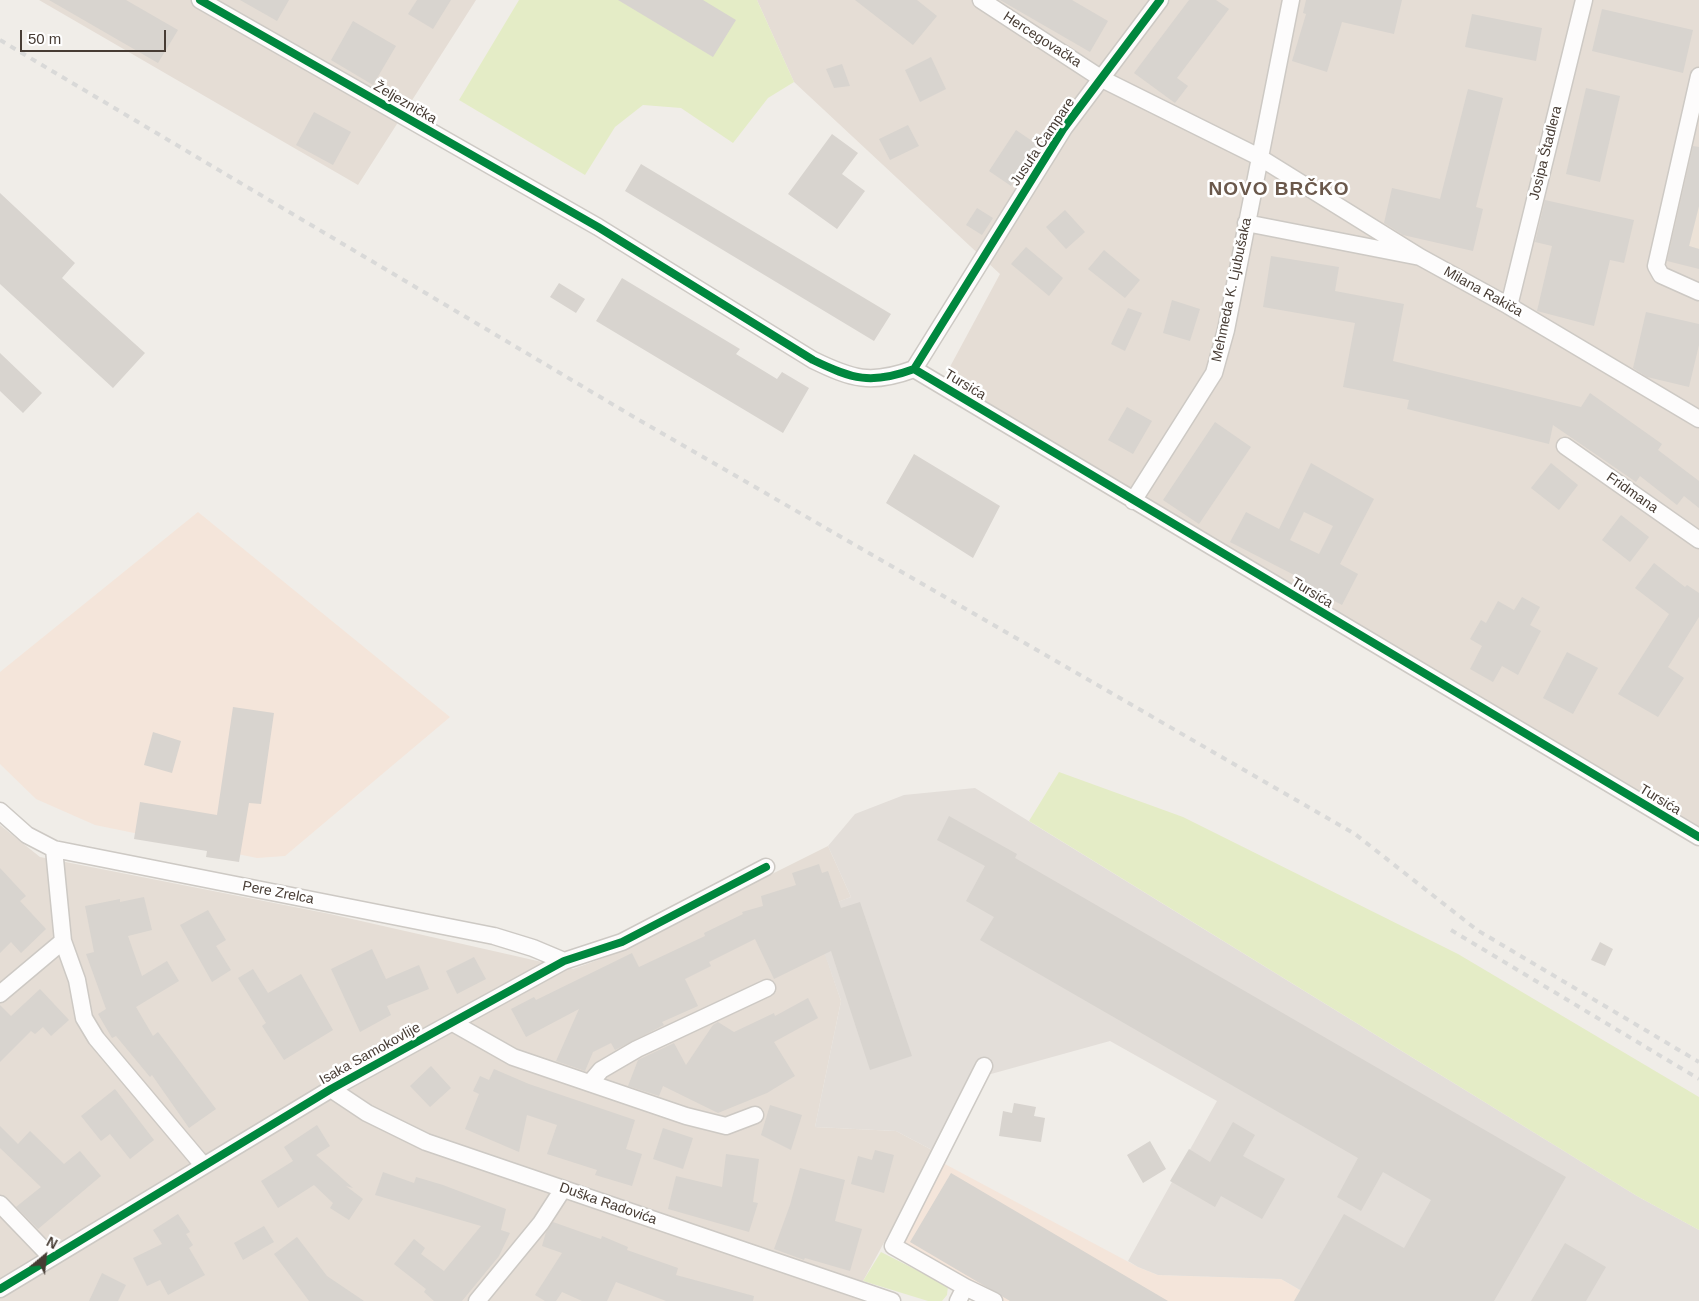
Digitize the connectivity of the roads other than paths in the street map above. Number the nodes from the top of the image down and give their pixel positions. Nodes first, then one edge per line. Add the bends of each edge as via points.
1 (200, 0) edge
2 (982, 0) edge
3 (1160, 0) edge
4 (1291, 0) edge
5 (1584, 0) edge
6 (1699, 76) edge
7 (1102, 79) junction
8 (1259, 157) junction
9 (1246, 223) junction
10 (1420, 257) junction
11 (1699, 292) edge
12 (1509, 306) junction
13 (914, 369) junction
14 (1699, 419) edge
15 (1565, 446) dead end
16 (1133, 501) junction
17 (1699, 540) edge
18 (0, 811) edge
19 (1699, 838) edge
20 (54, 849) junction
21 (766, 867) dead end
22 (63, 941) junction
23 (564, 961) junction
24 (767, 988) dead end
25 (0, 994) edge
26 (452, 1023) junction
27 (984, 1066) dead end
28 (590, 1083) junction
29 (331, 1089) junction
30 (755, 1115) dead end
31 (203, 1165) junction
32 (562, 1189) junction
33 (0, 1204) edge
34 (51, 1257) junction
35 (0, 1289) edge
36 (962, 1294) edge
37 (477, 1301) edge
38 (892, 1301) edge
39 (994, 1301) edge

1 - 13 street, Željeznička via 598,227 813,360 860,379 898,375
2 - 7 street, Hercegovačka
3 - 7 street, Jusufa Čampare
4 - 8 street, Mehmeda K. Ljubušaka
5 - 12 street, Josipa Štadlera
6 - 11 street via 1656,266 1660,275
7 - 8 street, Hercegovačka
7 - 13 street, Jusufa Čampare via 1064,128
8 - 9 street, Mehmeda K. Ljubušaka
8 - 10 street, Hercegovačka
9 - 10 street, Milana Rakiča
9 - 16 street, Mehmeda K. Ljubušaka via 1226,330 1214,373
10 - 12 street, Milana Rakiča
12 - 14 street, Milana Rakiča
13 - 16 street, Tursića
15 - 17 street, Fridmana
16 - 19 street, Tursića
18 - 20 street, Pere Zrelca via 27,835
20 - 22 street
20 - 23 street, Pere Zrelca via 494,936
21 - 23 street, Isaka Samokovlije via 622,942
22 - 25 street
22 - 31 street via 77,980 84,1018 92,1031
23 - 26 street, Isaka Samokovlije
24 - 28 street via 637,1049 602,1070
26 - 28 street via 513,1057
26 - 29 street, Isaka Samokovlije
27 - 36 street via 892,1246
28 - 30 street via 686,1116 726,1126
29 - 31 street, Isaka Samokovlije
29 - 32 street, Duška Radovića via 367,1113 426,1142
31 - 34 street, Isaka Samokovlije
32 - 37 street via 541,1223
32 - 38 street, Duška Radovića
33 - 34 street
34 - 35 street, Isaka Samokovlije
36 - 39 street

